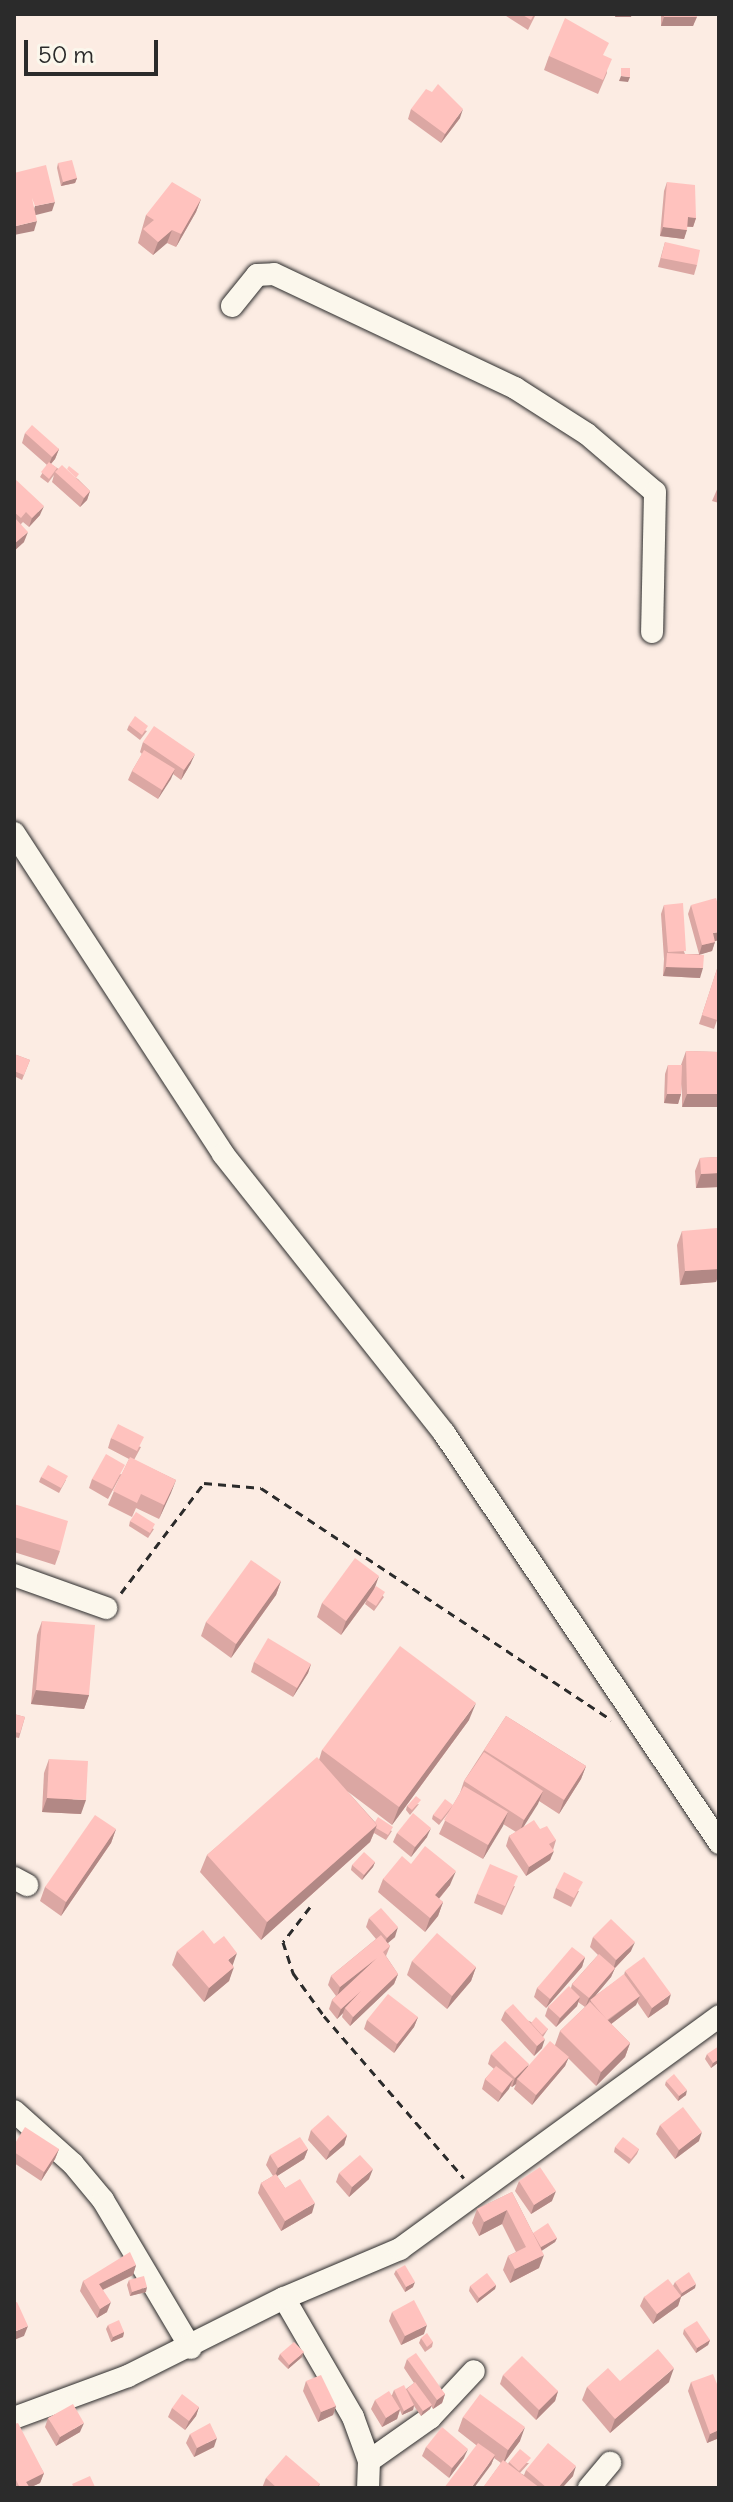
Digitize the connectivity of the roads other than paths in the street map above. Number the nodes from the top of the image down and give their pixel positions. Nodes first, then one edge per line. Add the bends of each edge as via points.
1 (232, 306) dead end
2 (652, 632) dead end
3 (14, 833) edge
4 (14, 1575) edge
5 (106, 1608) road end
6 (719, 1843) edge
7 (719, 2016) edge
8 (14, 2111) edge
9 (284, 2298) junction
10 (191, 2348) junction
11 (474, 2371) dead end
12 (14, 2418) edge
13 (369, 2461) junction
14 (610, 2463) dead end
15 (368, 2488) edge
16 (589, 2488) edge

1 - 2 street via 257,275 274,274 515,388 609,451 655,492
3 - 6 street via 223,1154 444,1433
4 - 5 street
7 - 9 street via 586,2110 478,2197 400,2249
8 - 10 street via 73,2164 103,2200
9 - 10 street
9 - 13 street via 347,2405
10 - 12 street
11 - 13 street via 430,2418
13 - 15 street
14 - 16 street

